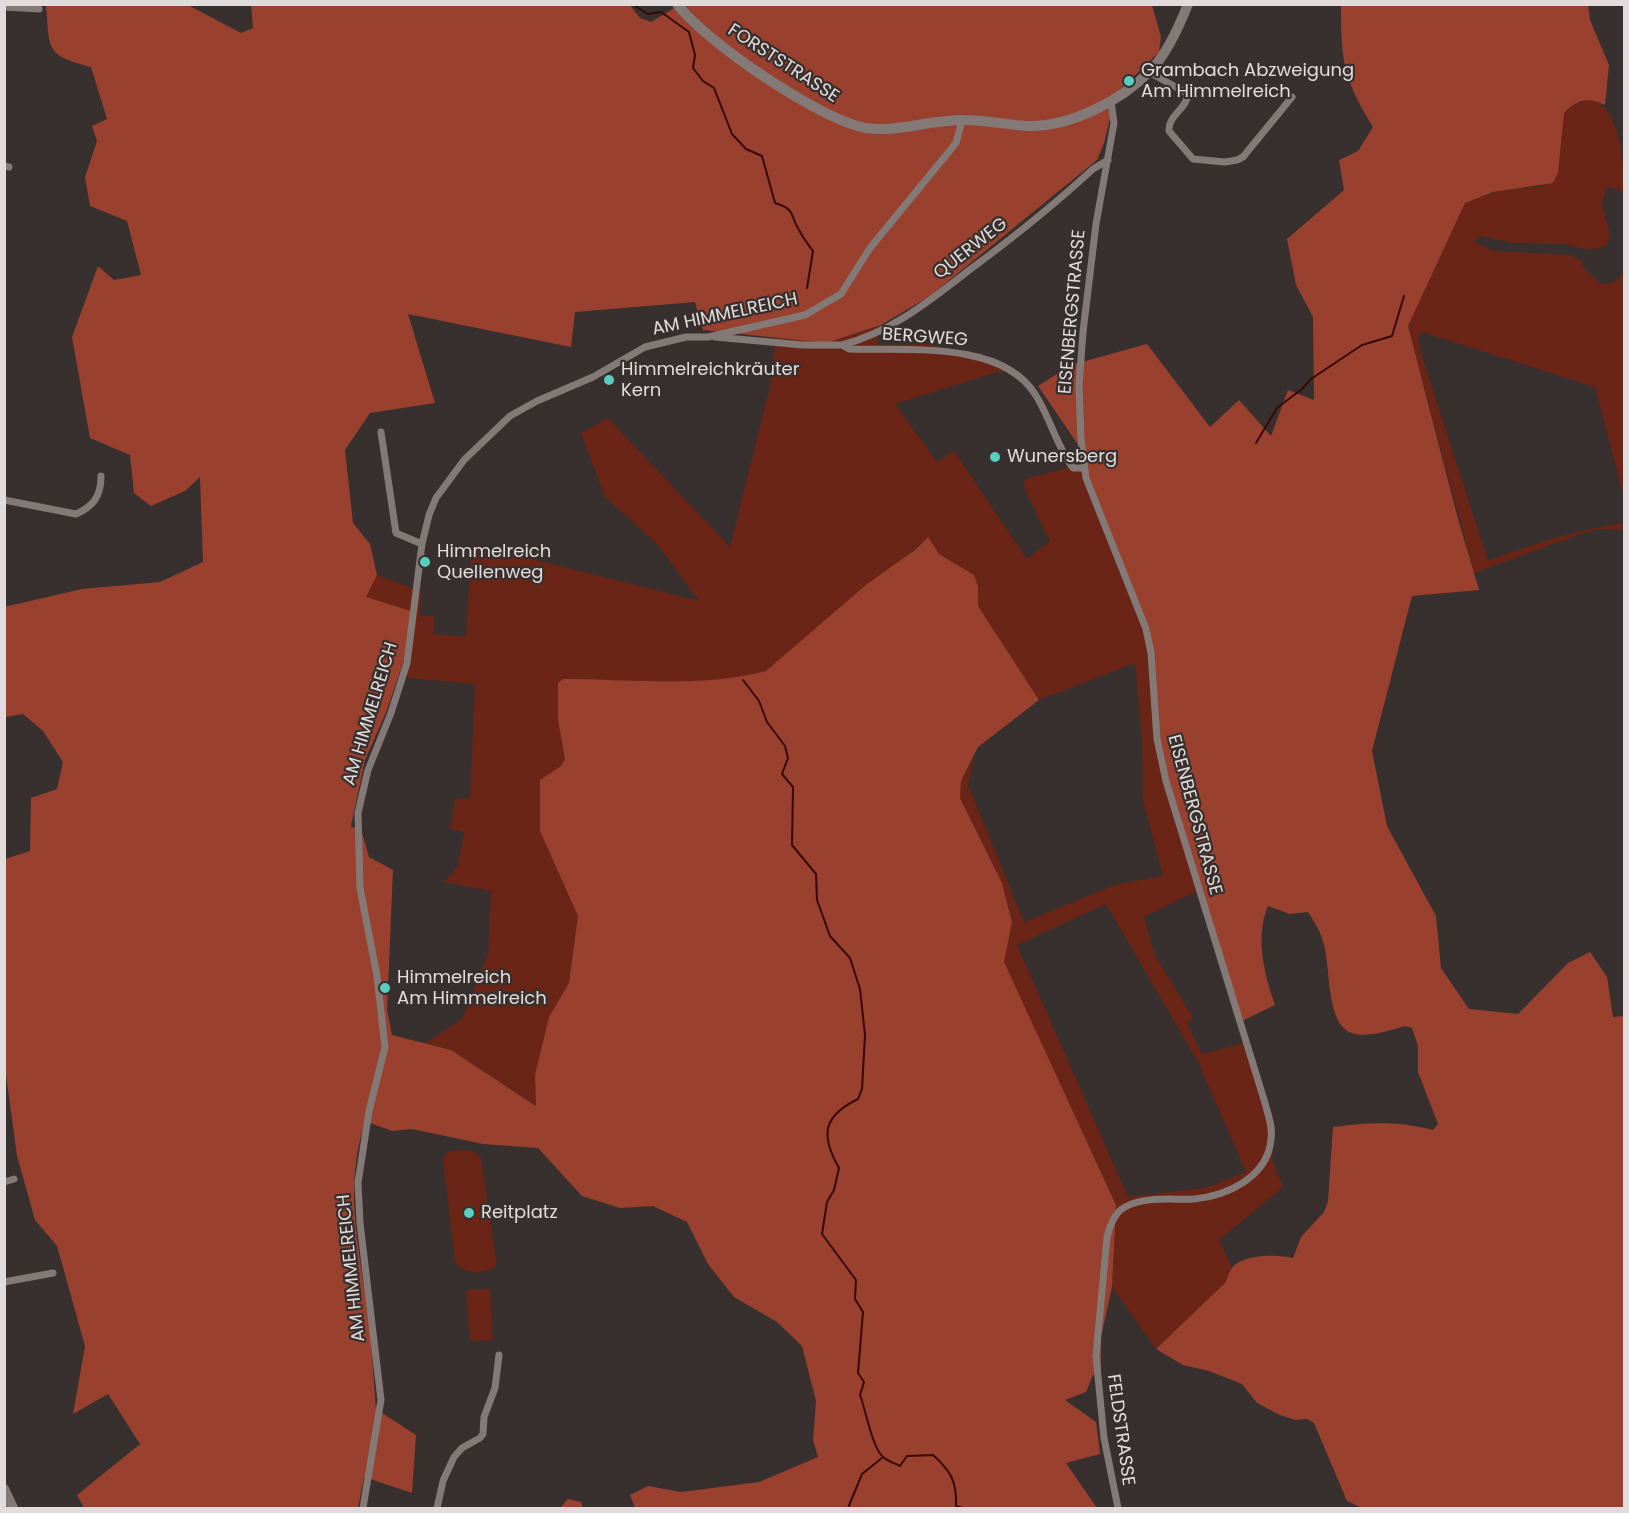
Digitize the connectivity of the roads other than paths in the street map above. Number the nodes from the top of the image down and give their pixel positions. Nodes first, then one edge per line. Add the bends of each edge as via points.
1 (677, 4) edge
2 (1188, 4) edge
3 (4, 7) edge
4 (39, 9) dead end
5 (1149, 72) junction
6 (1292, 97) dead end
7 (1111, 101) junction
8 (962, 120) junction
9 (1108, 160) junction
10 (708, 337) junction
11 (842, 345) junction
12 (381, 432) dead end
13 (1083, 468) junction
14 (101, 476) dead end
15 (4, 500) edge
16 (422, 544) junction
17 (14, 1179) dead end
18 (4, 1182) edge
19 (53, 1273) dead end
20 (4, 1282) edge
21 (499, 1355) dead end
22 (1096, 1356) joint
23 (5, 1493) edge
24 (13, 1509) edge
25 (363, 1509) edge
26 (437, 1509) edge
27 (1118, 1509) edge

1 - 8 street, FORSTSTRASSE via 749,65 833,117 867,128
2 - 5 street, FORSTSTRASSE via 1170,42
3 - 4 street
5 - 6 street via 1188,94 1169,131 1186,155 1200,161 1225,162 1243,157
5 - 7 street, FORSTSTRASSE
7 - 8 street, FORSTSTRASSE via 1059,122 1029,126
7 - 9 street, EISENBERGSTRASSE via 1114,123
8 - 10 street, AM HIMMELREICH via 956,143 870,248 841,294 805,315
9 - 11 street, QUERWEG via 1010,240 906,317
9 - 13 street, EISENBERGSTRASSE via 1083,332 1079,386
10 - 11 street, BERGWEG
10 - 16 street, AM HIMMELREICH via 687,337 645,347 593,377 510,416 464,460 436,498
11 - 13 street, BERGWEG via 849,349 967,354 1008,368 1034,391 1073,468
12 - 16 street via 396,533
13 - 22 street, EISENBERGSTRASSE via 1146,629 1157,740 1166,781 1272,1137 1262,1167 1234,1187 1197,1198 1141,1202 1120,1211 1107,1237
14 - 15 street via 99,496 76,514
16 - 25 street, AM HIMMELREICH via 407,663 368,770 358,813 360,888 377,976 385,1047 369,1111 358,1183 381,1400
17 - 18 street
19 - 20 street
21 - 26 street via 483,1434 454,1457
22 - 27 street, FELDSTRASSE via 1104,1437
23 - 24 street

